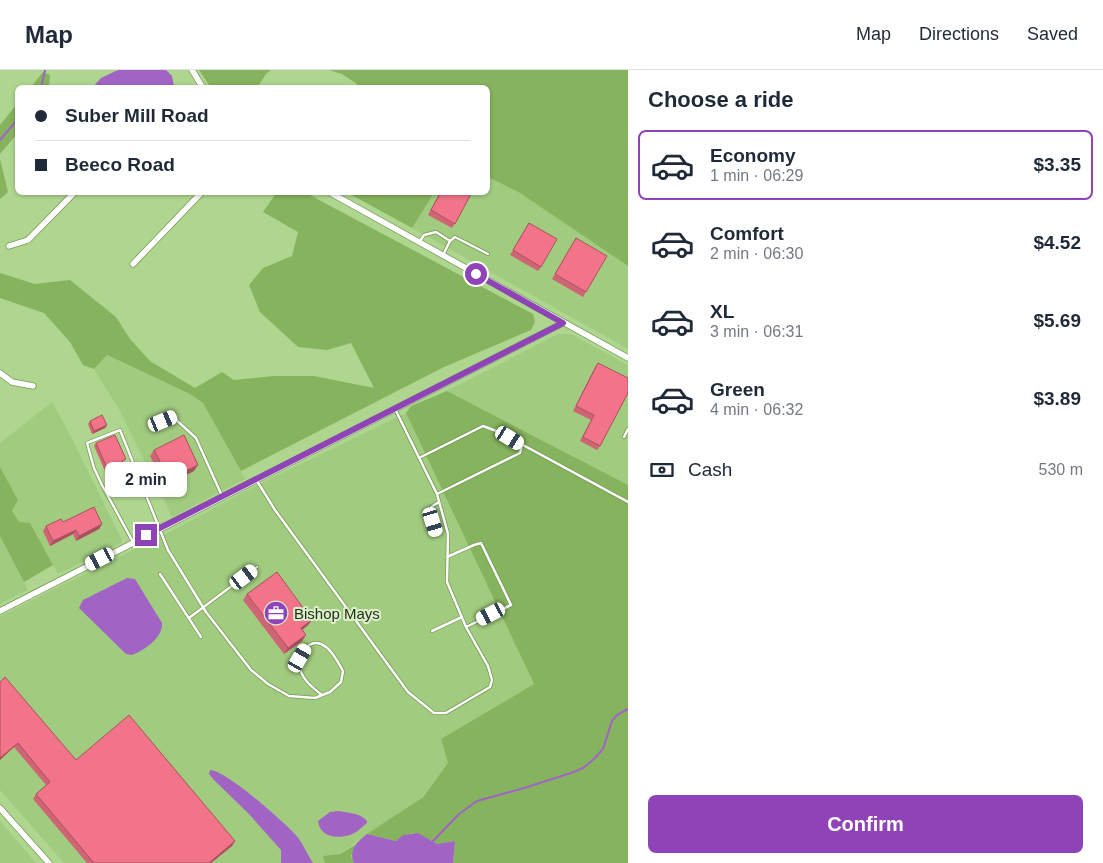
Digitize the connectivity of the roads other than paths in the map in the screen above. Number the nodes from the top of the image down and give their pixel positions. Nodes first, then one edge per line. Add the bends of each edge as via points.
1 (192, 70) edge
2 (201, 85) edge
3 (72, 195) edge
4 (199, 195) edge
5 (334, 195) edge
6 (450, 241) junction
7 (419, 243) junction
8 (9, 246) dead end
9 (488, 254) dead end
10 (442, 256) junction
11 (133, 264) dead end
12 (563, 323) junction
13 (628, 358) edge
14 (0, 373) edge
15 (33, 386) dead end
16 (395, 409) junction
17 (152, 425) dead end
18 (628, 429) edge
19 (624, 437) dead end
20 (522, 445) junction
21 (420, 458) junction
22 (256, 480) junction
23 (437, 494) junction
24 (222, 498) junction
25 (439, 502) junction
26 (628, 502) edge
27 (159, 529) junction
28 (437, 534) dead end
29 (134, 542) junction
30 (447, 557) junction
31 (257, 567) dead end
32 (160, 574) dead end
33 (204, 608) junction
34 (0, 611) edge
35 (462, 617) junction
36 (189, 618) junction
37 (466, 627) junction
38 (432, 632) dead end
39 (202, 637) dead end
40 (322, 695) junction
41 (0, 808) edge
42 (49, 863) edge

1 - 2 street
3 - 8 street via 28,240
4 - 11 street
5 - 7 street
6 - 7 lane via 436,232 424,235
6 - 9 lane via 455,237
6 - 10 lane
7 - 10 street
10 - 12 street
12 - 13 street
12 - 16 street
14 - 15 street via 12,382
16 - 21 lane
16 - 22 street
17 - 24 lane via 173,417 187,428 196,438
18 - 19 lane
20 - 21 lane via 483,426
20 - 23 lane via 520,452
20 - 26 lane
21 - 23 lane
22 - 24 street
22 - 37 lane via 408,692 434,713 446,713 490,687 492,680 488,666
23 - 25 lane
24 - 27 street
25 - 28 lane via 431,507
25 - 30 lane via 448,534
27 - 29 street
27 - 29 lane via 120,430 87,443 102,485
27 - 33 lane
29 - 34 street
30 - 35 lane via 447,582
30 - 37 lane via 481,543 511,605
31 - 33 lane
32 - 36 lane
33 - 36 lane
33 - 40 lane via 251,670 268,684 289,696 315,698
35 - 37 lane
35 - 38 lane
36 - 39 lane
40 - 40 lane via 340,682 343,671 334,655 322,644 314,643 306,647 300,658 300,669 310,686
41 - 42 street

